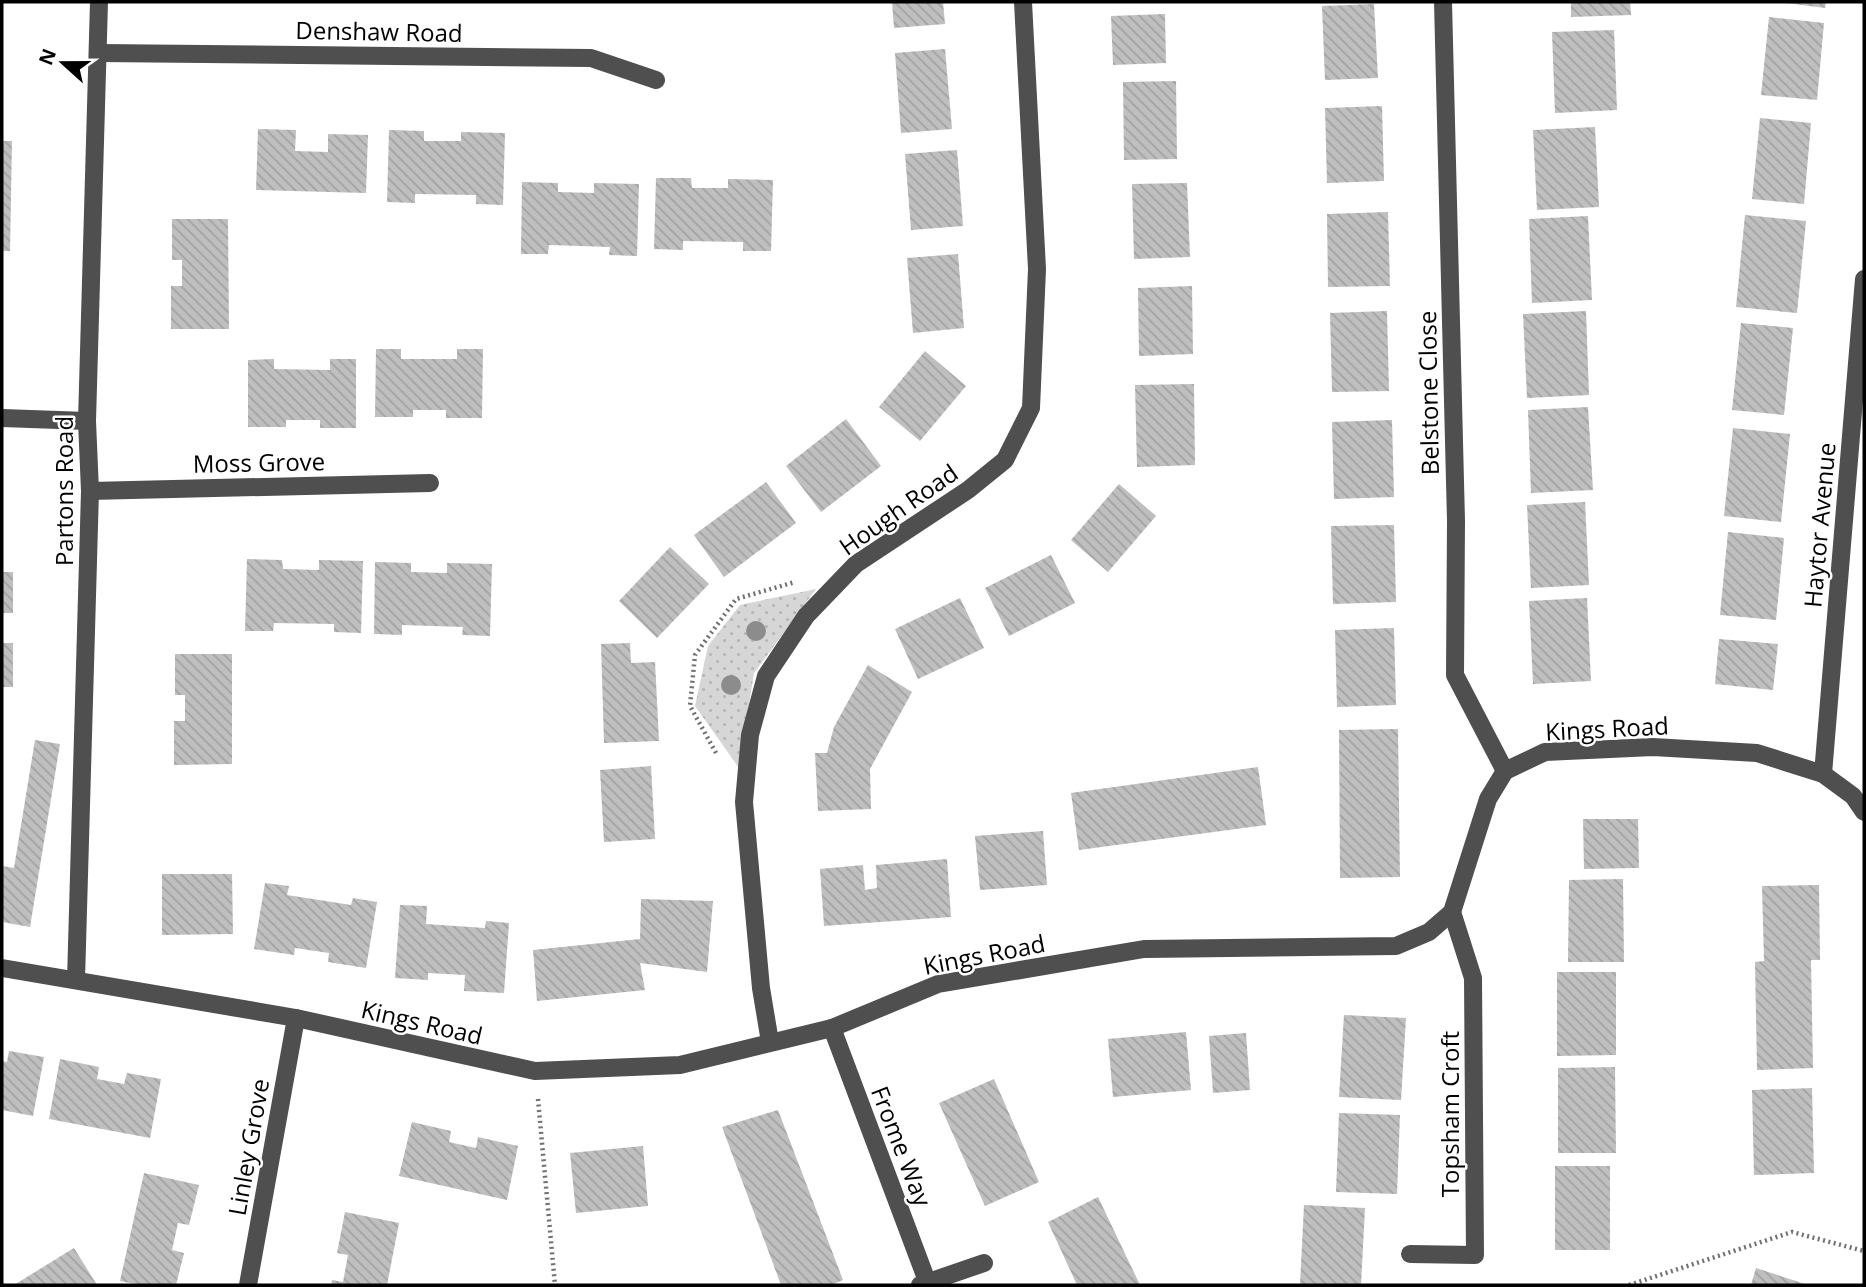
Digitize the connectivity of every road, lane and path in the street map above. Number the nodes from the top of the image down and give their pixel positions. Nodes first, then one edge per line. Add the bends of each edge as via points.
1 (99, 2) edge
2 (1023, 2) edge
3 (1443, 2) edge
4 (99, 53) junction
5 (656, 80) dead end
6 (1864, 279) edge
7 (2, 418) edge
8 (87, 421) junction
9 (430, 483) dead end
10 (90, 491) junction
11 (1505, 771) junction
12 (1824, 774) junction
13 (1864, 812) edge
14 (1452, 912) junction
15 (2, 968) edge
16 (76, 980) junction
17 (296, 1018) junction
18 (832, 1028) junction
19 (770, 1042) junction
20 (535, 1071) junction
21 (1864, 1251) edge
22 (1410, 1254) dead end
23 (984, 1263) dead end
24 (924, 1283) edge
25 (248, 1285) edge
26 (555, 1285) edge
27 (1629, 1285) edge

1 - 4 street, Partons Road
2 - 19 street, Hough Road via 1037,270 1031,408 1004,460 968,490 856,564 806,616 765,676 750,736 744,802
3 - 11 street, Belstone Close via 1456,521 1455,675
4 - 5 street, Denshaw Road via 591,58
4 - 8 street, Partons Road
6 - 12 street, Haytor Avenue
7 - 8 street
8 - 10 street, Partons Road
9 - 10 street, Moss Grove
10 - 16 street, Partons Road
11 - 12 street, Kings Road via 1545,752 1653,747 1756,753
11 - 14 street via 1488,800
12 - 13 street, Kings Road via 1853,796
14 - 18 street, Kings Road via 1429,932 1396,946 1144,949 938,984
14 - 22 street, Topsham Croft via 1473,978 1475,1255
15 - 16 street, Kings Road
16 - 17 street, Kings Road
17 - 20 street, Kings Road
17 - 25 street, Linley Grove
18 - 19 street, Kings Road
18 - 24 street, Frome Way
19 - 20 street, Kings Road via 680,1065
20 - 26 path
21 - 27 path via 1792,1232
23 - 24 street, Frome Way

